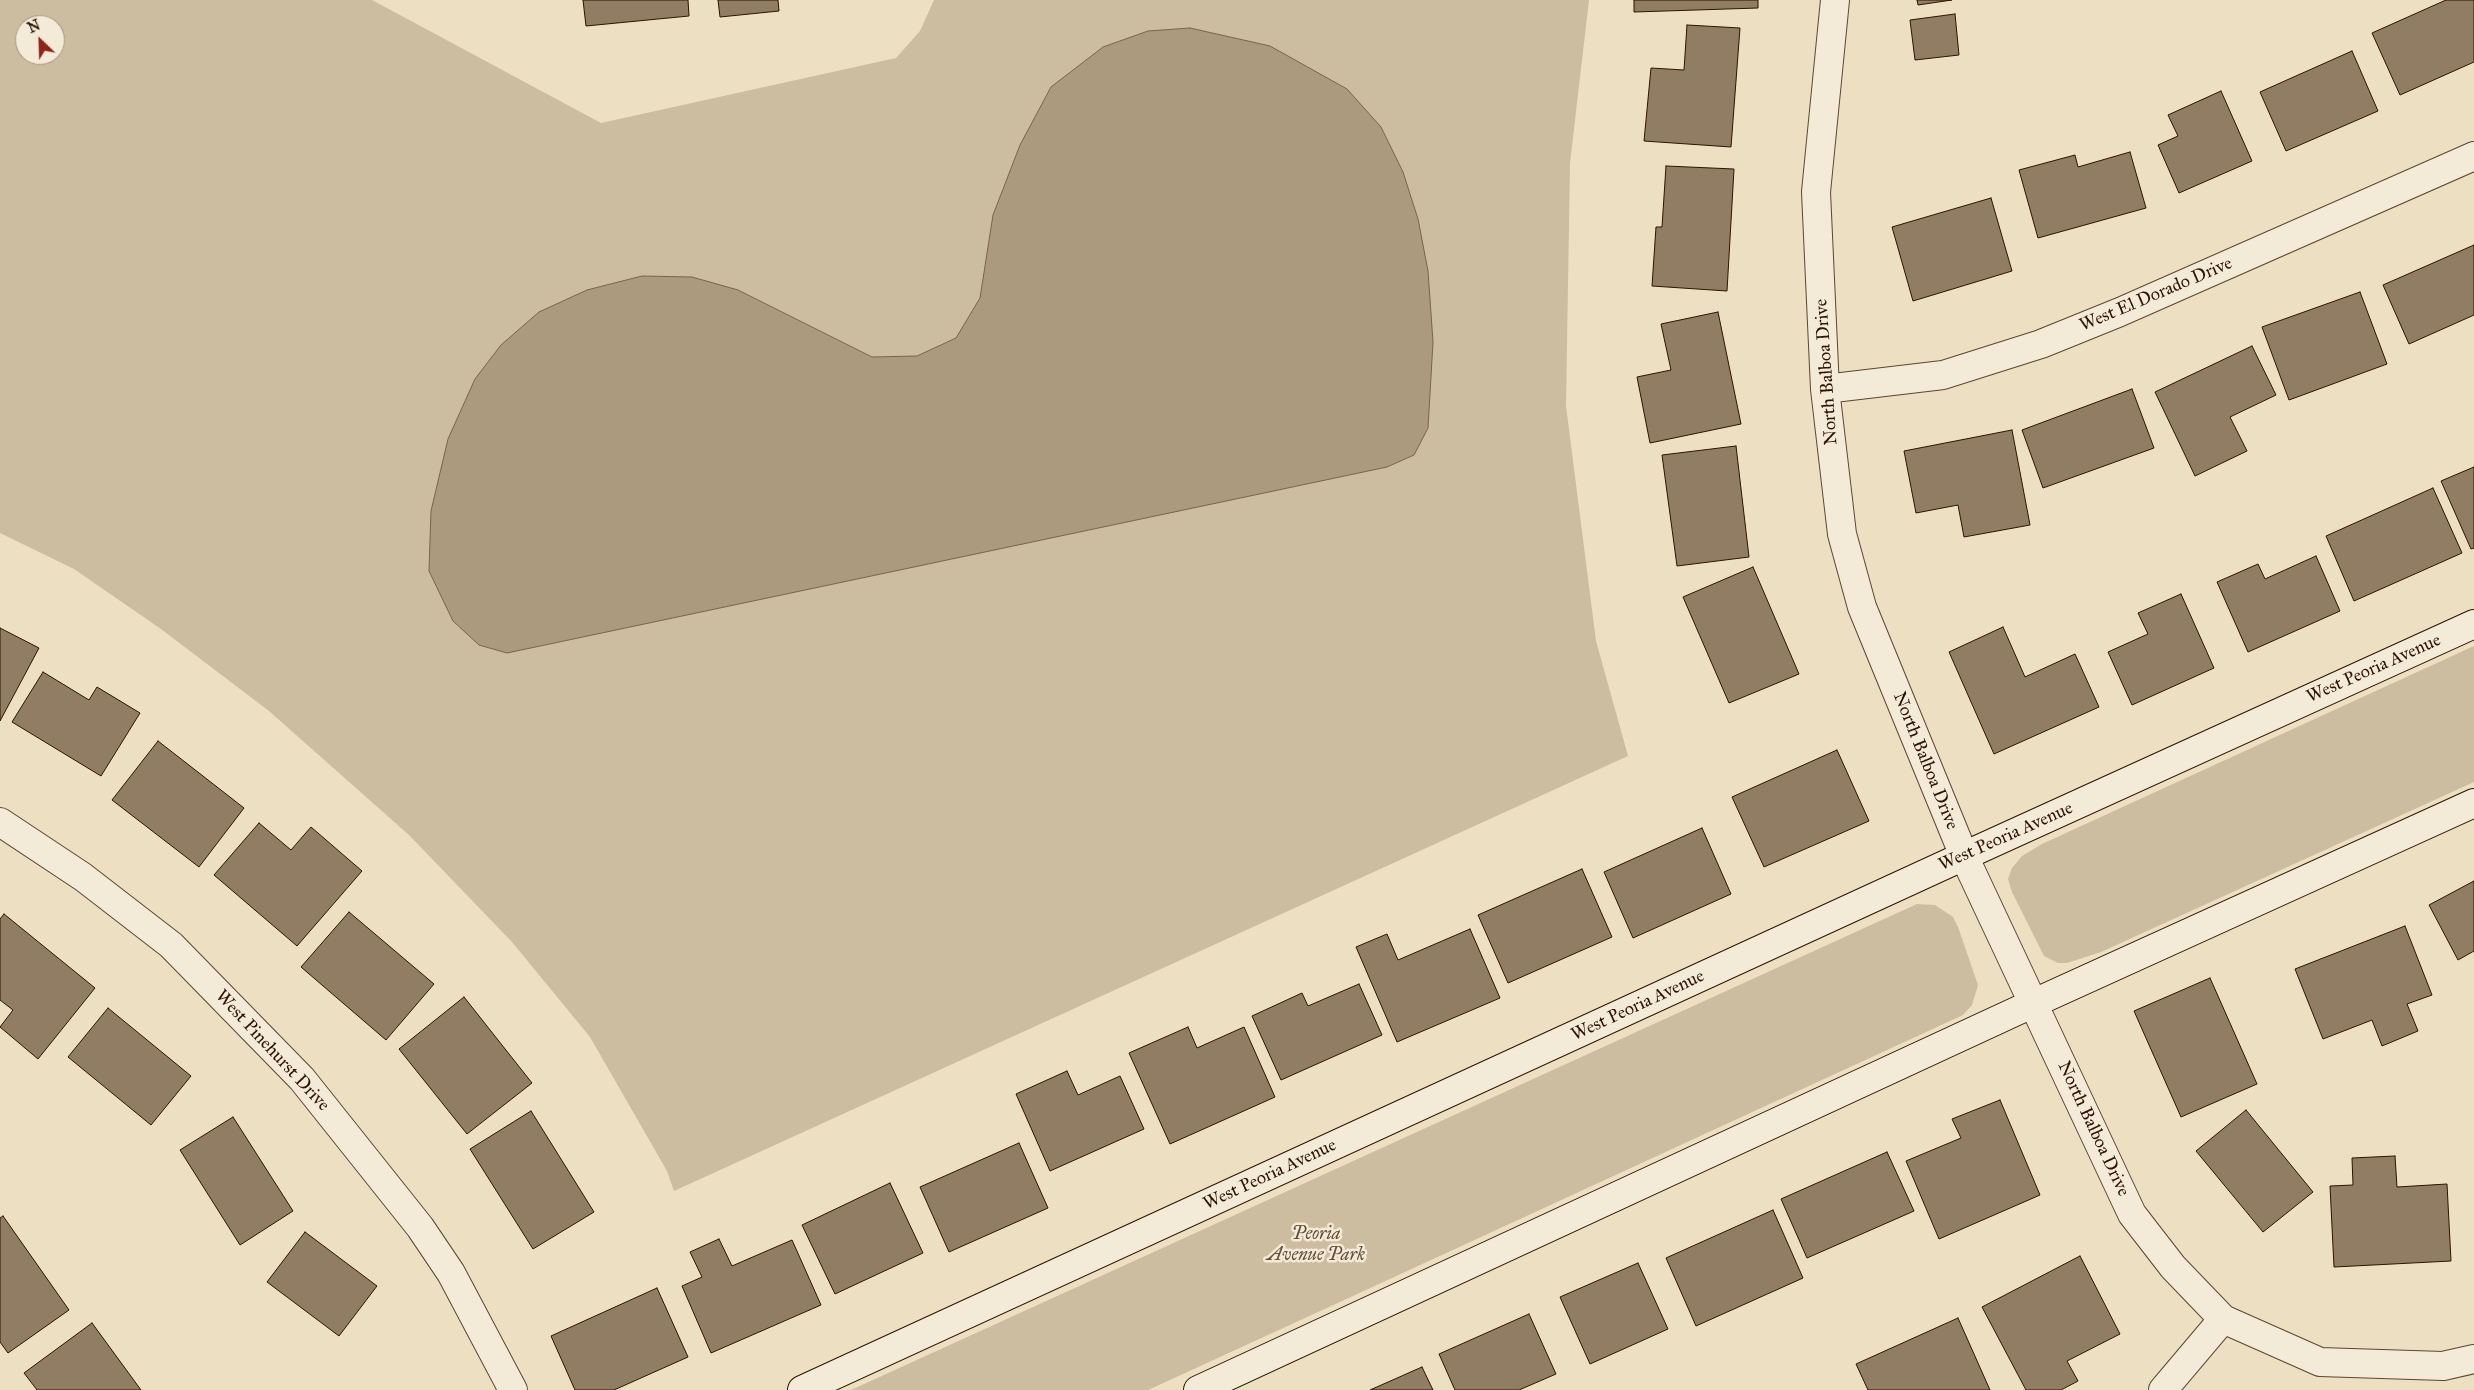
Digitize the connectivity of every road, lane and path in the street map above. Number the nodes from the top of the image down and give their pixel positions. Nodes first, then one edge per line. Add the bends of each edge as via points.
1 (1835, 0) edge
2 (2474, 156) edge
3 (1825, 389) junction
4 (2474, 624) edge
5 (2474, 803) edge
6 (0, 822) edge
7 (1964, 856) junction
8 (2034, 1003) junction
9 (2223, 1319) junction
10 (2474, 1359) edge
11 (513, 1390) edge
12 (802, 1390) edge
13 (1198, 1390) edge
14 (2163, 1390) edge

1 - 3 street, North Balboa Drive via 1816,192
2 - 3 street, West El Dorado Drive via 2041,344 1943,375
3 - 7 street, North Balboa Drive via 1842,534 1862,607
4 - 7 street, West Peoria Avenue
5 - 8 street
6 - 11 street, West Pinehurst Drive via 83,877 171,946 302,1079 451,1272
7 - 8 street, North Balboa Drive
7 - 12 street, West Peoria Avenue
8 - 9 street, North Balboa Drive via 2132,1214 2173,1267
8 - 13 street
9 - 10 street, North Balboa Drive via 2320,1362 2443,1366
9 - 14 street

